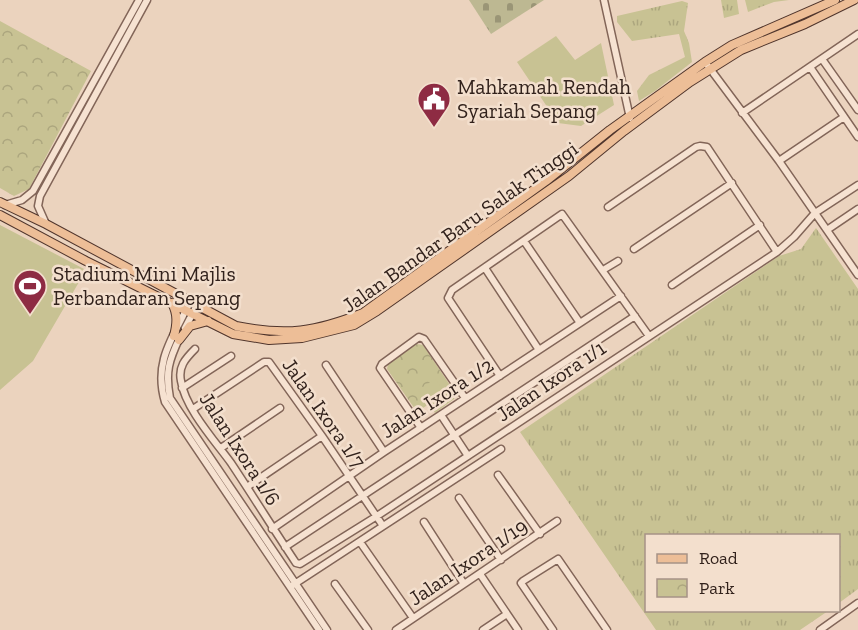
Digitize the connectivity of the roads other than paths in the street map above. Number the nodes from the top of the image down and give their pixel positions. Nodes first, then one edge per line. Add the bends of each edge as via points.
1 (139, 0) edge
2 (147, 0) edge
3 (604, 0) edge
4 (835, 0) edge
5 (854, 0) edge
6 (858, 34) edge
7 (822, 58) junction
8 (705, 62) junction
9 (810, 67) junction
10 (710, 70) junction
11 (858, 110) edge
12 (742, 113) junction
13 (628, 116) junction
14 (844, 117) junction
15 (634, 123) junction
16 (858, 137) edge
17 (779, 161) junction
18 (732, 183) junction
19 (858, 185) edge
20 (2, 204) edge
21 (608, 207) dead end
22 (858, 209) edge
23 (815, 213) junction
24 (0, 215) edge
25 (46, 225) junction
26 (760, 225) junction
27 (827, 230) junction
28 (524, 241) junction
29 (92, 249) junction
30 (634, 249) dead end
31 (777, 252) junction
32 (86, 261) junction
33 (618, 261) dead end
34 (485, 268) junction
35 (603, 270) junction
36 (858, 274) edge
37 (672, 285) dead end
38 (621, 296) junction
39 (172, 303) junction
40 (194, 303) junction
41 (189, 312) junction
42 (635, 316) junction
43 (208, 321) junction
44 (580, 323) junction
45 (649, 336) junction
46 (177, 338) junction
47 (195, 349) dead end
48 (539, 350) junction
49 (231, 356) dead end
50 (326, 365) dead end
51 (500, 376) junction
52 (182, 388) junction
53 (465, 398) junction
54 (280, 408) dead end
55 (193, 409) junction
56 (441, 415) junction
57 (421, 428) junction
58 (454, 434) junction
59 (322, 436) junction
60 (221, 448) junction
61 (501, 449) dead end
62 (384, 452) junction
63 (468, 456) junction
64 (498, 475) dead end
65 (349, 476) junction
66 (247, 487) junction
67 (362, 496) junction
68 (459, 498) dead end
69 (376, 516) junction
70 (558, 521) dead end
71 (424, 522) dead end
72 (383, 526) junction
73 (272, 529) junction
74 (540, 534) junction
75 (360, 542) junction
76 (285, 547) junction
77 (501, 560) junction
78 (296, 563) joint
79 (480, 574) junction
80 (335, 584) dead end
81 (464, 584) junction
82 (292, 585) junction
83 (858, 603) edge
84 (507, 614) junction
85 (413, 618) junction
86 (319, 630) edge
87 (327, 630) edge
88 (368, 630) edge
89 (396, 630) edge
90 (483, 630) edge
91 (518, 630) edge
92 (553, 630) edge
93 (607, 630) edge
94 (820, 630) edge

1 - 20 street via 33,191 22,200
2 - 25 street via 40,196 38,206
3 - 13 street
4 - 8 main road, Jalan Bandar Baru Salak Tinggi via 732,45
5 - 10 main road, Jalan Bandar Baru Salak Tinggi via 741,50
6 - 7 street
7 - 9 street
7 - 11 street
8 - 10 street
8 - 13 main road, Jalan Bandar Baru Salak Tinggi
9 - 12 street
9 - 14 street
10 - 12 street
10 - 15 main road, Jalan Bandar Baru Salak Tinggi
12 - 17 street
13 - 15 street
13 - 40 main road, Jalan Bandar Baru Salak Tinggi via 546,181 363,313 299,332 267,332 236,326
14 - 16 street
14 - 17 street
15 - 43 main road, Jalan Bandar Baru Salak Tinggi via 569,176 354,325 302,338 269,340 233,334
17 - 23 street
18 - 21 street via 707,147 700,146
18 - 26 street
18 - 30 street
19 - 23 street, Jalan Ixora 1/1
20 - 25 main road, Jalan Bandar Baru Salak Tinggi
22 - 27 street
23 - 27 street
23 - 31 street, Jalan Ixora 1/1
24 - 32 main road, Jalan Bandar Baru Salak Tinggi
25 - 29 main road, Jalan Bandar Baru Salak Tinggi
26 - 31 street
26 - 37 street
27 - 36 street
28 - 34 street
28 - 35 street via 562,214
28 - 44 street
29 - 32 main road
29 - 40 main road, Jalan Bandar Baru Salak Tinggi
31 - 45 street, Jalan Ixora 1/1
32 - 39 main road, Jalan Bandar Baru Salak Tinggi
33 - 35 street
34 - 48 street
34 - 51 street via 452,290 448,298
35 - 38 street
38 - 42 street
38 - 44 street, Jalan Ixora 1/2
39 - 41 main road, Jalan Bandar Baru Salak Tinggi
39 - 46 main road
40 - 41 street
41 - 43 main road, Jalan Bandar Baru Salak Tinggi
41 - 46 street
42 - 45 street
42 - 58 street
43 - 46 main road via 190,326
44 - 48 street, Jalan Ixora 1/2
45 - 63 street, Jalan Ixora 1/1
46 - 82 street via 160,373 165,402
47 - 52 street, Jalan Ixora 1/6 via 182,365
48 - 51 street, Jalan Ixora 1/2
49 - 52 street
50 - 62 street
51 - 53 street, Jalan Ixora 1/2
52 - 55 street, Jalan Ixora 1/6
53 - 56 street, Jalan Ixora 1/2
53 - 57 street via 424,339 419,338 380,368
54 - 60 street
55 - 59 street, Jalan Ixora 1/7 via 269,362
55 - 60 street, Jalan Ixora 1/6
56 - 57 street, Jalan Ixora 1/2
56 - 58 street
57 - 62 street, Jalan Ixora 1/2
58 - 63 street
58 - 67 street
59 - 65 street, Jalan Ixora 1/7
59 - 66 street
60 - 66 street, Jalan Ixora 1/6
61 - 72 street
62 - 65 street, Jalan Ixora 1/2
63 - 69 street, Jalan Ixora 1/1
64 - 74 street
65 - 67 street, Jalan Ixora 1/7
65 - 73 street, Jalan Ixora 1/2
66 - 73 street, Jalan Ixora 1/6
67 - 69 street, Jalan Ixora 1/7
67 - 76 street
68 - 77 street
69 - 72 street, Jalan Ixora 1/7
69 - 78 street, Jalan Ixora 1/1 via 303,564
70 - 74 street, Jalan Ixora 1/19
71 - 81 street
72 - 75 street
73 - 76 street, Jalan Ixora 1/6
74 - 77 street, Jalan Ixora 1/19
75 - 82 street
75 - 85 street
76 - 78 street, Jalan Ixora 1/6
77 - 79 street, Jalan Ixora 1/19
79 - 81 street, Jalan Ixora 1/19
79 - 84 street
80 - 88 street
81 - 85 street, Jalan Ixora 1/19
82 - 86 street
82 - 87 street
83 - 94 street
84 - 90 street
84 - 91 street
85 - 89 street, Jalan Ixora 1/19
92 - 93 street via 521,583 558,559

